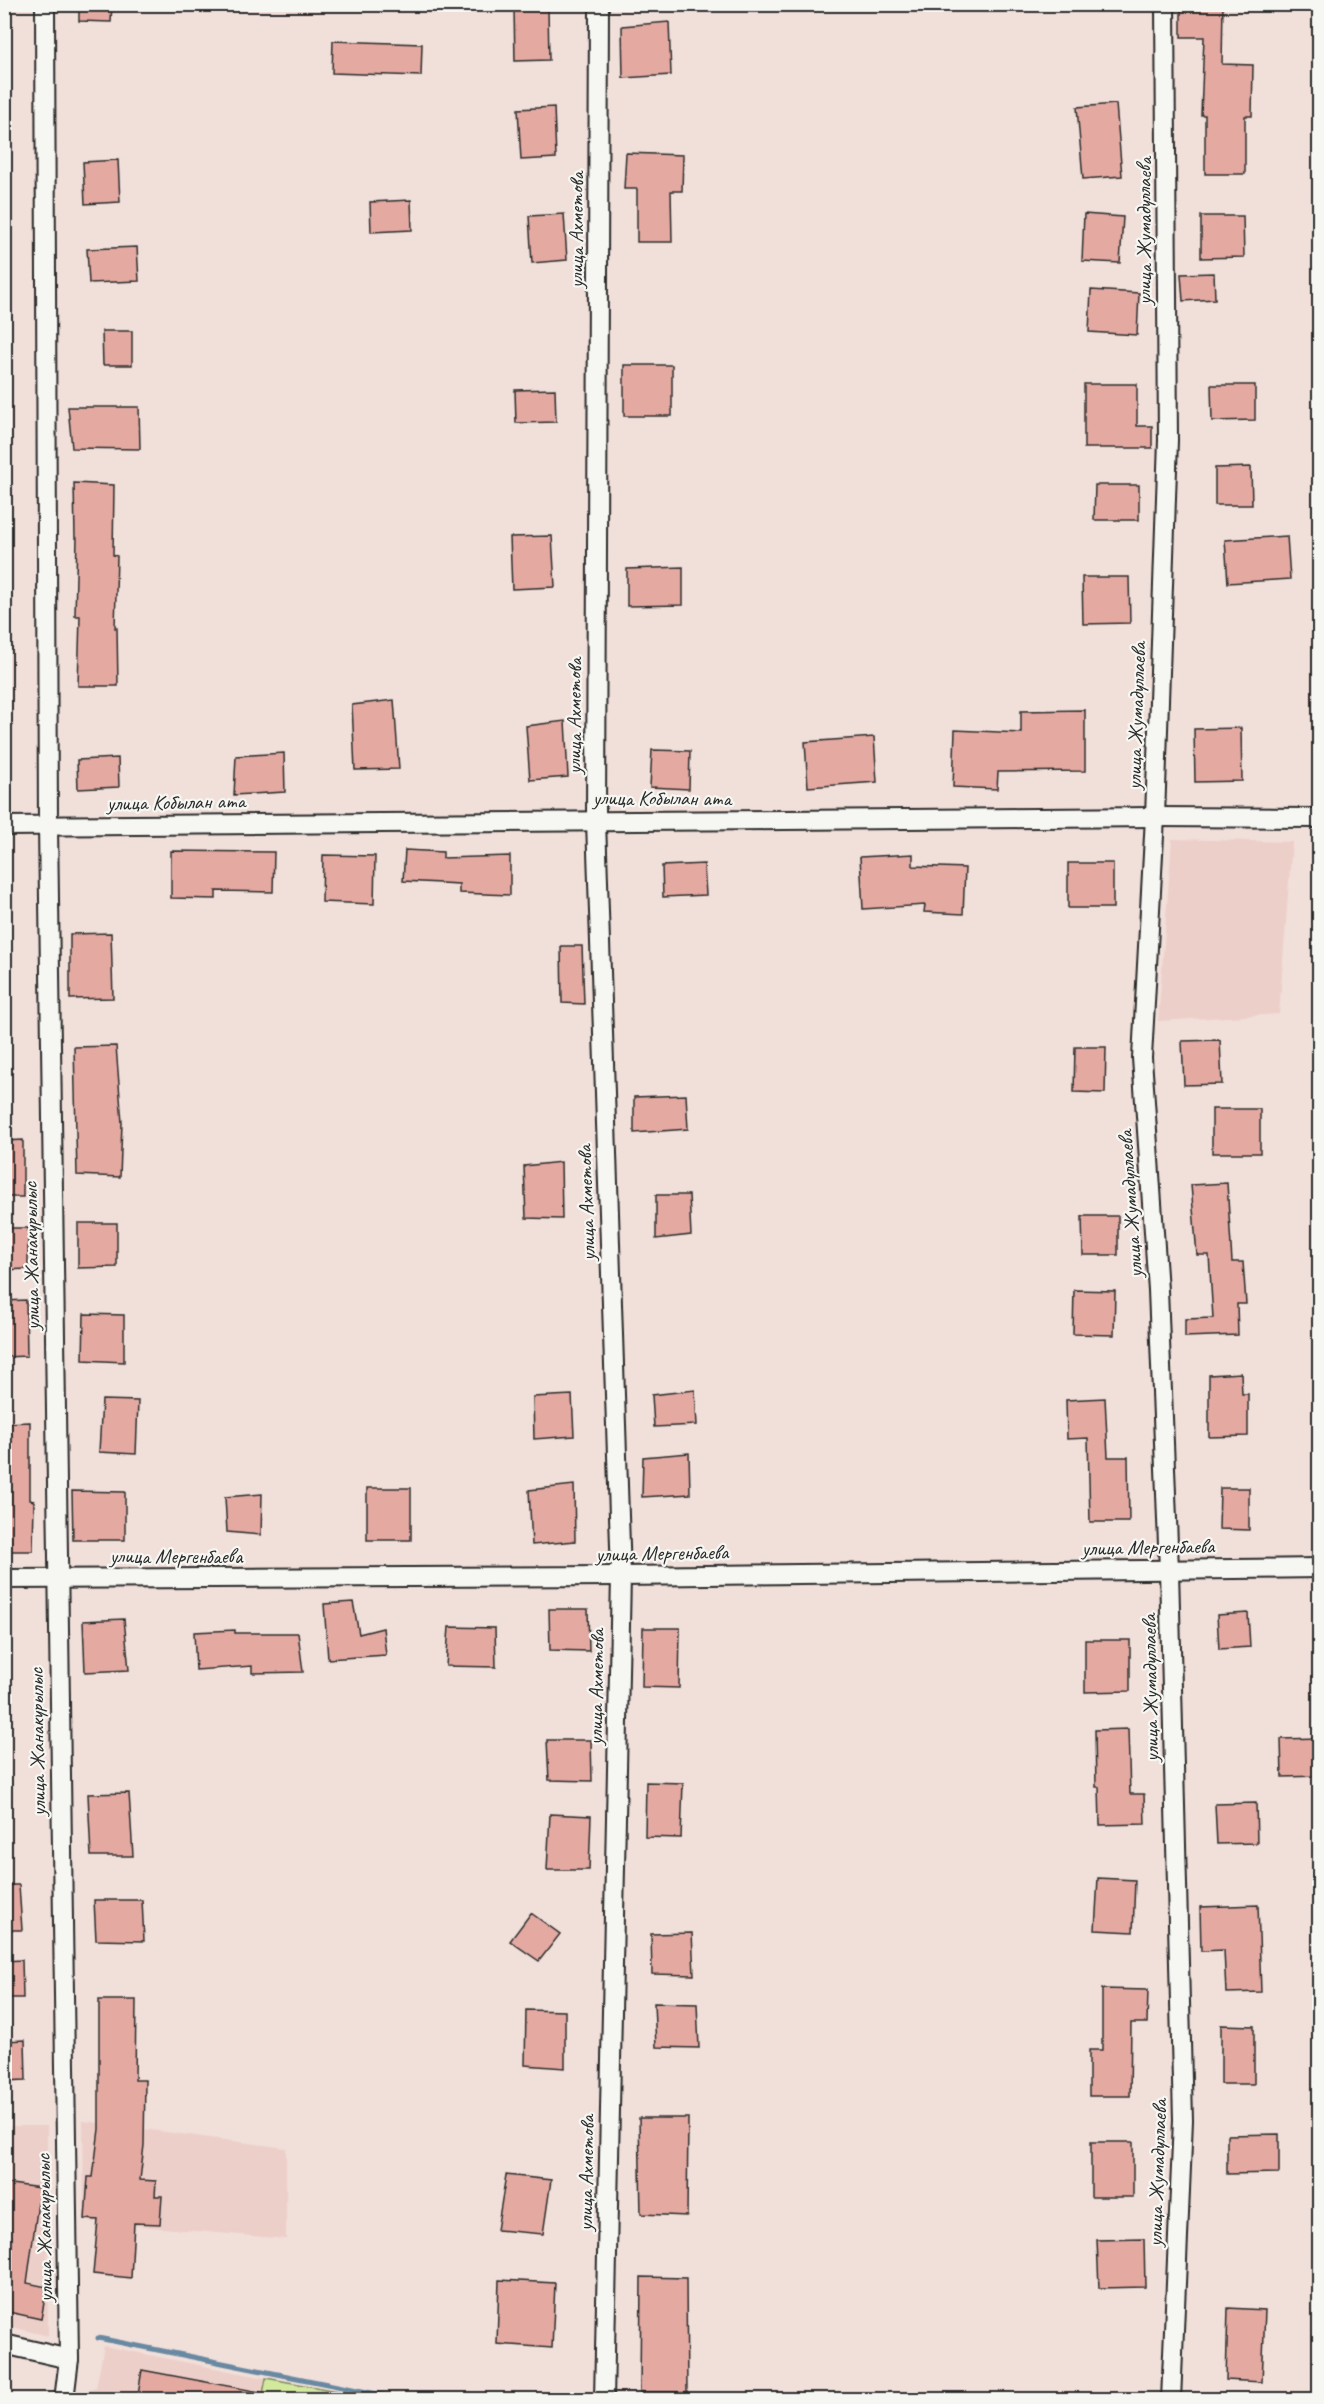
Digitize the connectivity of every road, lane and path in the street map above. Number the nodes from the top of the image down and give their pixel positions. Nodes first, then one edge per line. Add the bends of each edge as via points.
1 (45, 4) edge
2 (599, 4) edge
3 (1165, 4) edge
4 (1155, 817) junction
5 (1320, 818) edge
6 (596, 821) junction
7 (4, 826) edge
8 (48, 826) junction
9 (1320, 1568) edge
10 (1169, 1570) junction
11 (621, 1576) junction
12 (4, 1579) edge
13 (57, 1579) junction
14 (4, 2344) edge
15 (69, 2359) junction
16 (64, 2400) edge
17 (604, 2400) edge
18 (1171, 2400) edge

1 - 8 street, улица Жанакурылыс
2 - 6 street, улица Ахметова
3 - 4 street, улица Жумадуллаева via 1168,440
4 - 5 street, улица Кобылан ата
4 - 6 street, улица Кобылан ата
4 - 10 street, улица Жумадуллаева via 1142,1058 1158,1290
6 - 8 street, улица Кобылан ата
6 - 11 street, улица Ахметова
7 - 8 street, улица Кобылан ата
8 - 13 street, улица Жанакурылыс
9 - 10 street, улица Мергенбаева
10 - 11 street, улица Мергенбаева
10 - 18 street, улица Жумадуллаева via 1183,2120
11 - 13 street, улица Мергенбаева
11 - 17 street, улица Ахметова
12 - 13 street, улица Мергенбаева
13 - 15 street, улица Жанакурылыс
14 - 15 street
15 - 16 street, улица Жанакурылыс

